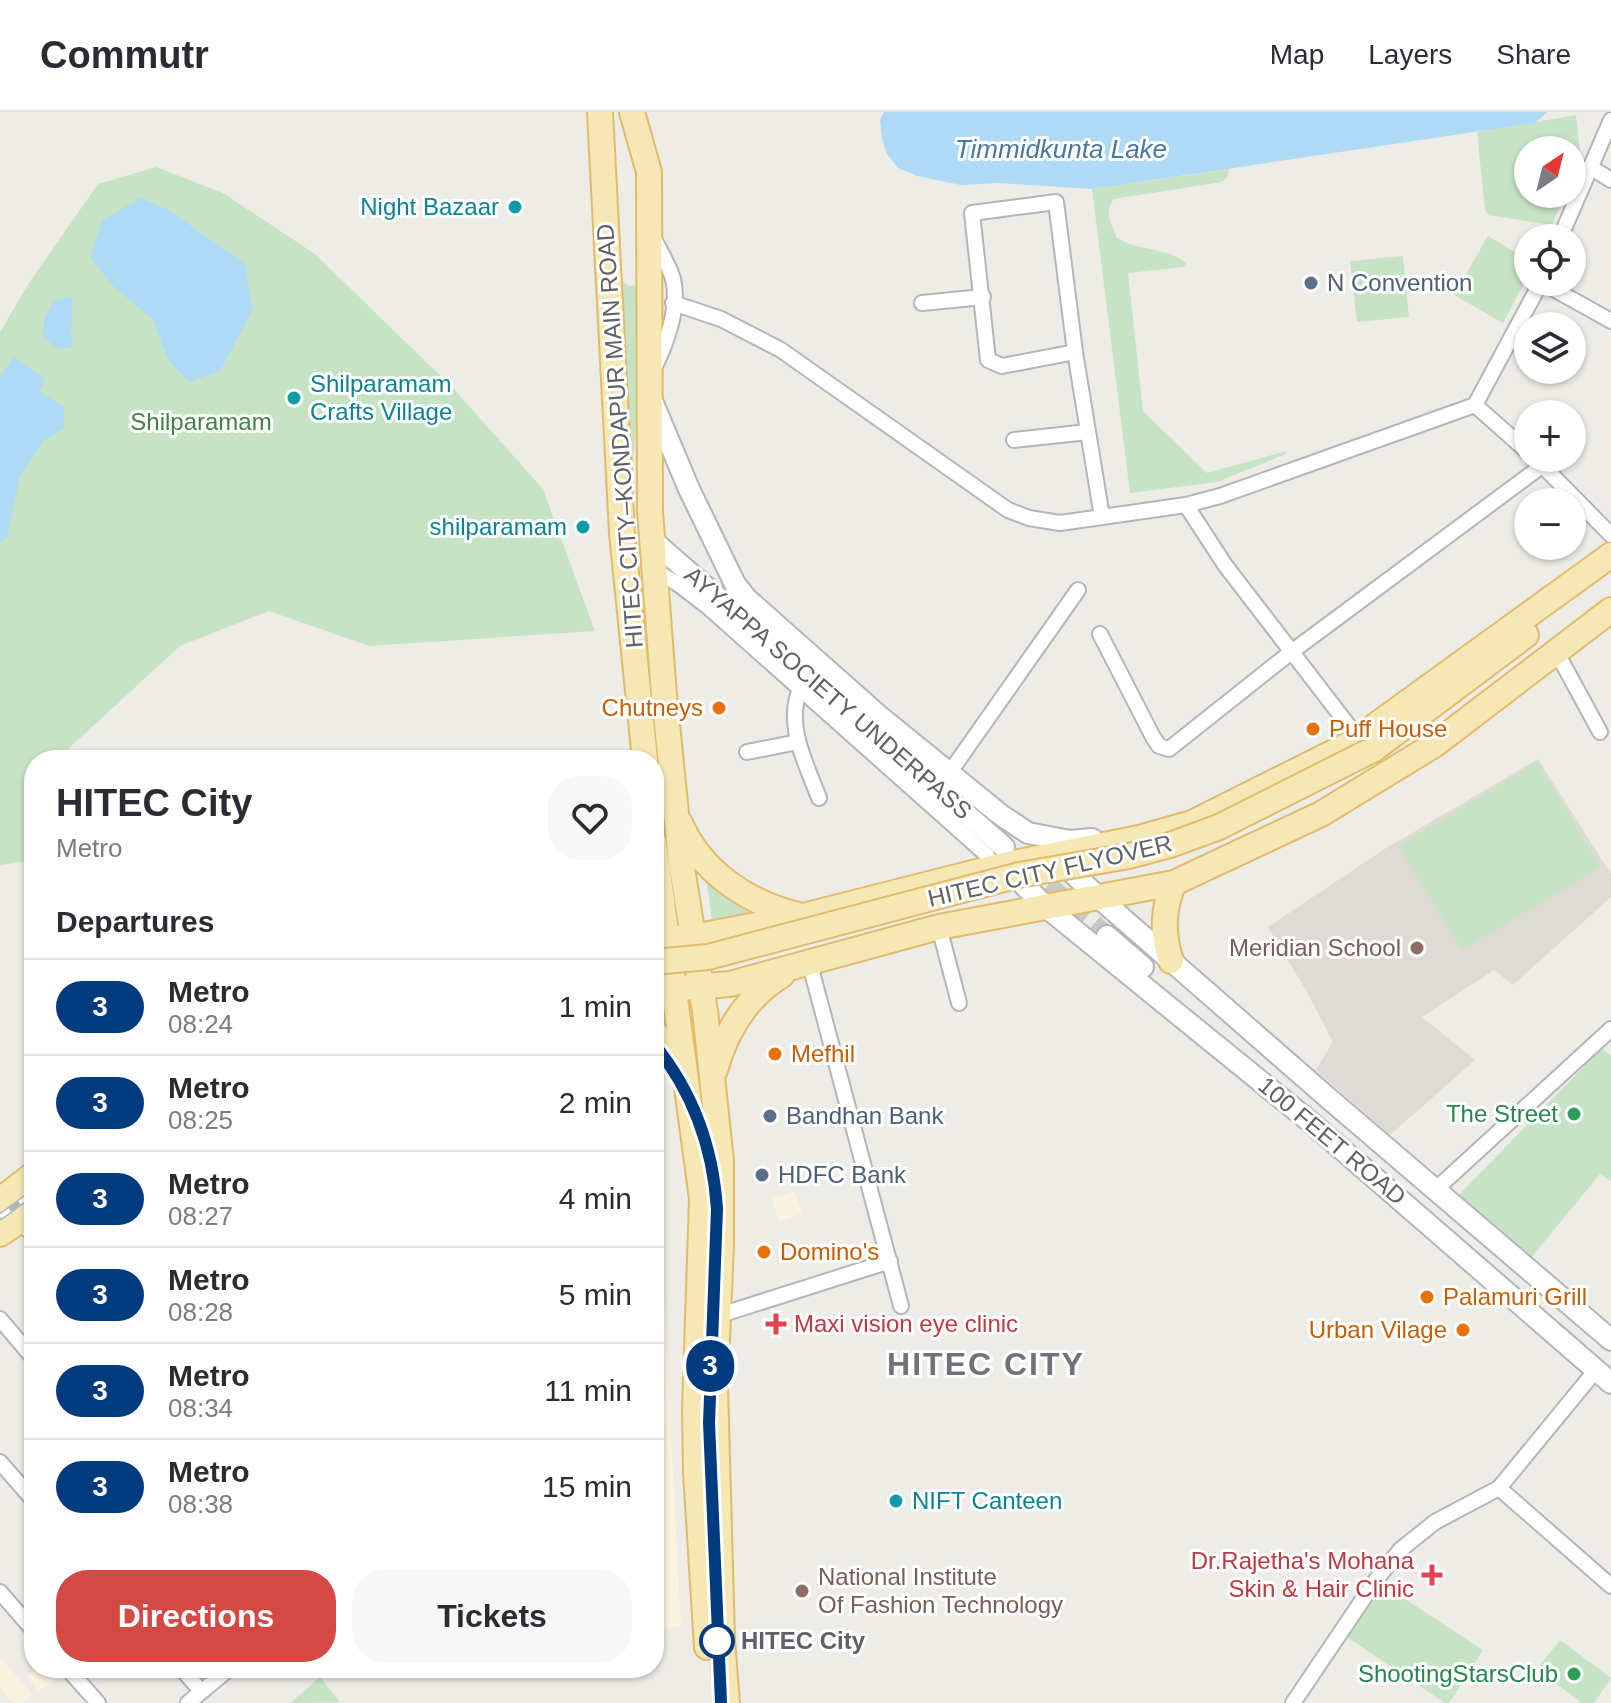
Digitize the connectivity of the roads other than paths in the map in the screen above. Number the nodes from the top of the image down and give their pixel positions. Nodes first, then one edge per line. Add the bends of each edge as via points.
1 (600, 112) edge
2 (632, 112) edge
3 (1611, 120) edge
4 (1590, 167) junction
5 (1611, 180) edge
6 (1566, 224) edge
7 (650, 231) junction
8 (607, 271) junction
9 (651, 276) junction
10 (1533, 296) edge
11 (1566, 296) edge
12 (983, 297) junction
13 (673, 303) junction
14 (922, 303) dead end
15 (1611, 321) edge
16 (1075, 352) junction
17 (650, 383) junction
18 (1475, 405) junction
19 (1088, 432) junction
20 (1014, 440) dead end
21 (1514, 440) edge
22 (1526, 472) edge
23 (1549, 472) edge
24 (1186, 505) junction
25 (1102, 517) junction
26 (1611, 535) edge
27 (652, 540) junction
28 (1611, 555) edge
29 (1611, 569) edge
30 (654, 570) junction
31 (1078, 590) dead end
32 (1611, 590) edge
33 (1611, 610) edge
34 (1100, 634) dead end
35 (1556, 651) junction
36 (1290, 653) junction
37 (1498, 665) junction
38 (800, 689) junction
39 (1600, 732) dead end
40 (1358, 738) junction
41 (798, 742) junction
42 (644, 750) edge
43 (747, 752) dead end
44 (950, 772) junction
45 (819, 798) dead end
46 (676, 813) junction
47 (1139, 838) junction
48 (1053, 854) junction
49 (998, 856) junction
50 (1174, 883) junction
51 (1098, 897) junction
52 (1046, 907) junction
53 (803, 916) junction
54 (939, 927) junction
55 (1107, 936) tunnel mouth
56 (693, 937) junction
57 (664, 940) edge
58 (664, 961) edge
59 (809, 961) junction
60 (1171, 961) junction
61 (664, 984) edge
62 (664, 986) edge
63 (701, 988) junction
64 (664, 998) edge
65 (959, 1003) dead end
66 (1611, 1029) edge
67 (664, 1044) edge
68 (714, 1076) junction
69 (685, 1085) junction
70 (24, 1182) edge
71 (1434, 1191) junction
72 (0, 1200) edge
73 (890, 1261) junction
74 (1557, 1295) junction
75 (901, 1306) dead end
76 (717, 1316) junction
77 (0, 1319) edge
78 (1611, 1340) edge
79 (24, 1347) edge
80 (1604, 1377) edge
81 (0, 1462) edge
82 (1499, 1488) junction
83 (24, 1490) edge
84 (1611, 1586) edge
85 (0, 1592) edge
86 (24, 1620) edge
87 (76, 1678) edge
88 (190, 1678) edge
89 (217, 1678) edge
90 (201, 1691) junction
91 (98, 1703) edge
92 (188, 1703) edge
93 (711, 1703) edge
94 (727, 1703) edge
95 (1293, 1703) edge

1 - 8 main road, HITEC CITY–KONDAPUR MAIN ROAD
2 - 7 main road, HITEC CITY–KONDAPUR MAIN ROAD via 649,172
3 - 4 street
4 - 5 street
4 - 6 street
7 - 9 main road, HITEC CITY–KONDAPUR MAIN ROAD
7 - 13 street via 673,279
8 - 9 main road
8 - 42 main road, HITEC CITY–KONDAPUR MAIN ROAD via 622,533
9 - 17 main road, HITEC CITY–KONDAPUR MAIN ROAD
10 - 18 street
11 - 15 street
12 - 14 street
12 - 16 street via 988,360 1002,366
12 - 16 street via 972,213 1056,202
13 - 17 street via 666,346
13 - 25 street via 721,319 781,350 1008,510 1060,523
16 - 19 street
17 - 27 main road, HITEC CITY–KONDAPUR MAIN ROAD
17 - 44 main road via 689,489 735,584 878,715
18 - 21 street
18 - 24 street
19 - 20 street
19 - 25 street
22 - 36 street
23 - 26 street
24 - 25 street
24 - 36 street
27 - 30 main road, HITEC CITY–KONDAPUR MAIN ROAD
27 - 49 main road, AYYAPPA SOCIETY UNDERPASS
28 - 40 main road
29 - 37 main road, HITEC CITY FLYOVER
30 - 38 street via 708,607
30 - 46 main road, HITEC CITY–KONDAPUR MAIN ROAD
31 - 44 street
32 - 37 main road, HITEC CITY FLYOVER
33 - 35 main road
34 - 36 street via 1153,737 1169,749
35 - 39 street
35 - 50 main road via 1434,745 1321,814
36 - 40 street
37 - 58 main road, HITEC CITY FLYOVER, bridge via 1374,749 1219,827 1129,856 1019,875 708,957
37 - 61 main road, HITEC CITY FLYOVER via 1374,765 1201,850 1016,889 721,968 677,975
38 - 41 street via 794,703
38 - 49 street
40 - 47 main road via 1192,823
41 - 43 street
41 - 45 street
44 - 47 main road via 1028,833 1070,841
46 - 53 main road via 719,876 774,909
46 - 56 main road, HITEC CITY–KONDAPUR MAIN ROAD
47 - 48 main road
48 - 49 main road
48 - 51 main road, 100 FEET ROAD
49 - 52 main road, AYYAPPA SOCIETY UNDERPASS
49 - 53 main road
50 - 51 main road
50 - 60 main road via 1164,919
51 - 52 main road
51 - 60 main road, 100 FEET ROAD
52 - 54 main road
52 - 80 main road, 100 FEET ROAD via 1308,1120
53 - 56 main road
54 - 59 main road
54 - 65 street
55 - 74 main road via 1448,1220
56 - 57 main road
56 - 63 main road, HITEC CITY–KONDAPUR MAIN ROAD
59 - 63 main road
59 - 68 main road via 778,977 742,1010 722,1046
59 - 73 street
60 - 71 main road, 100 FEET ROAD
62 - 63 main road
63 - 68 main road, HITEC CITY–KONDAPUR MAIN ROAD
64 - 69 main road
66 - 71 street
67 - 69 main road
68 - 76 main road, HITEC CITY–KONDAPUR MAIN ROAD via 722,1235
69 - 93 main road via 702,1199 696,1472
70 - 72 main road
71 - 74 main road, 100 FEET ROAD
73 - 75 street
73 - 76 street
74 - 78 main road, 100 FEET ROAD
76 - 94 main road, HITEC CITY–KONDAPUR MAIN ROAD via 716,1463
77 - 79 street
80 - 82 street
81 - 83 street
82 - 84 street
82 - 95 street via 1435,1522 1400,1550
85 - 86 street
87 - 91 street
88 - 90 street
89 - 90 street
90 - 92 street

